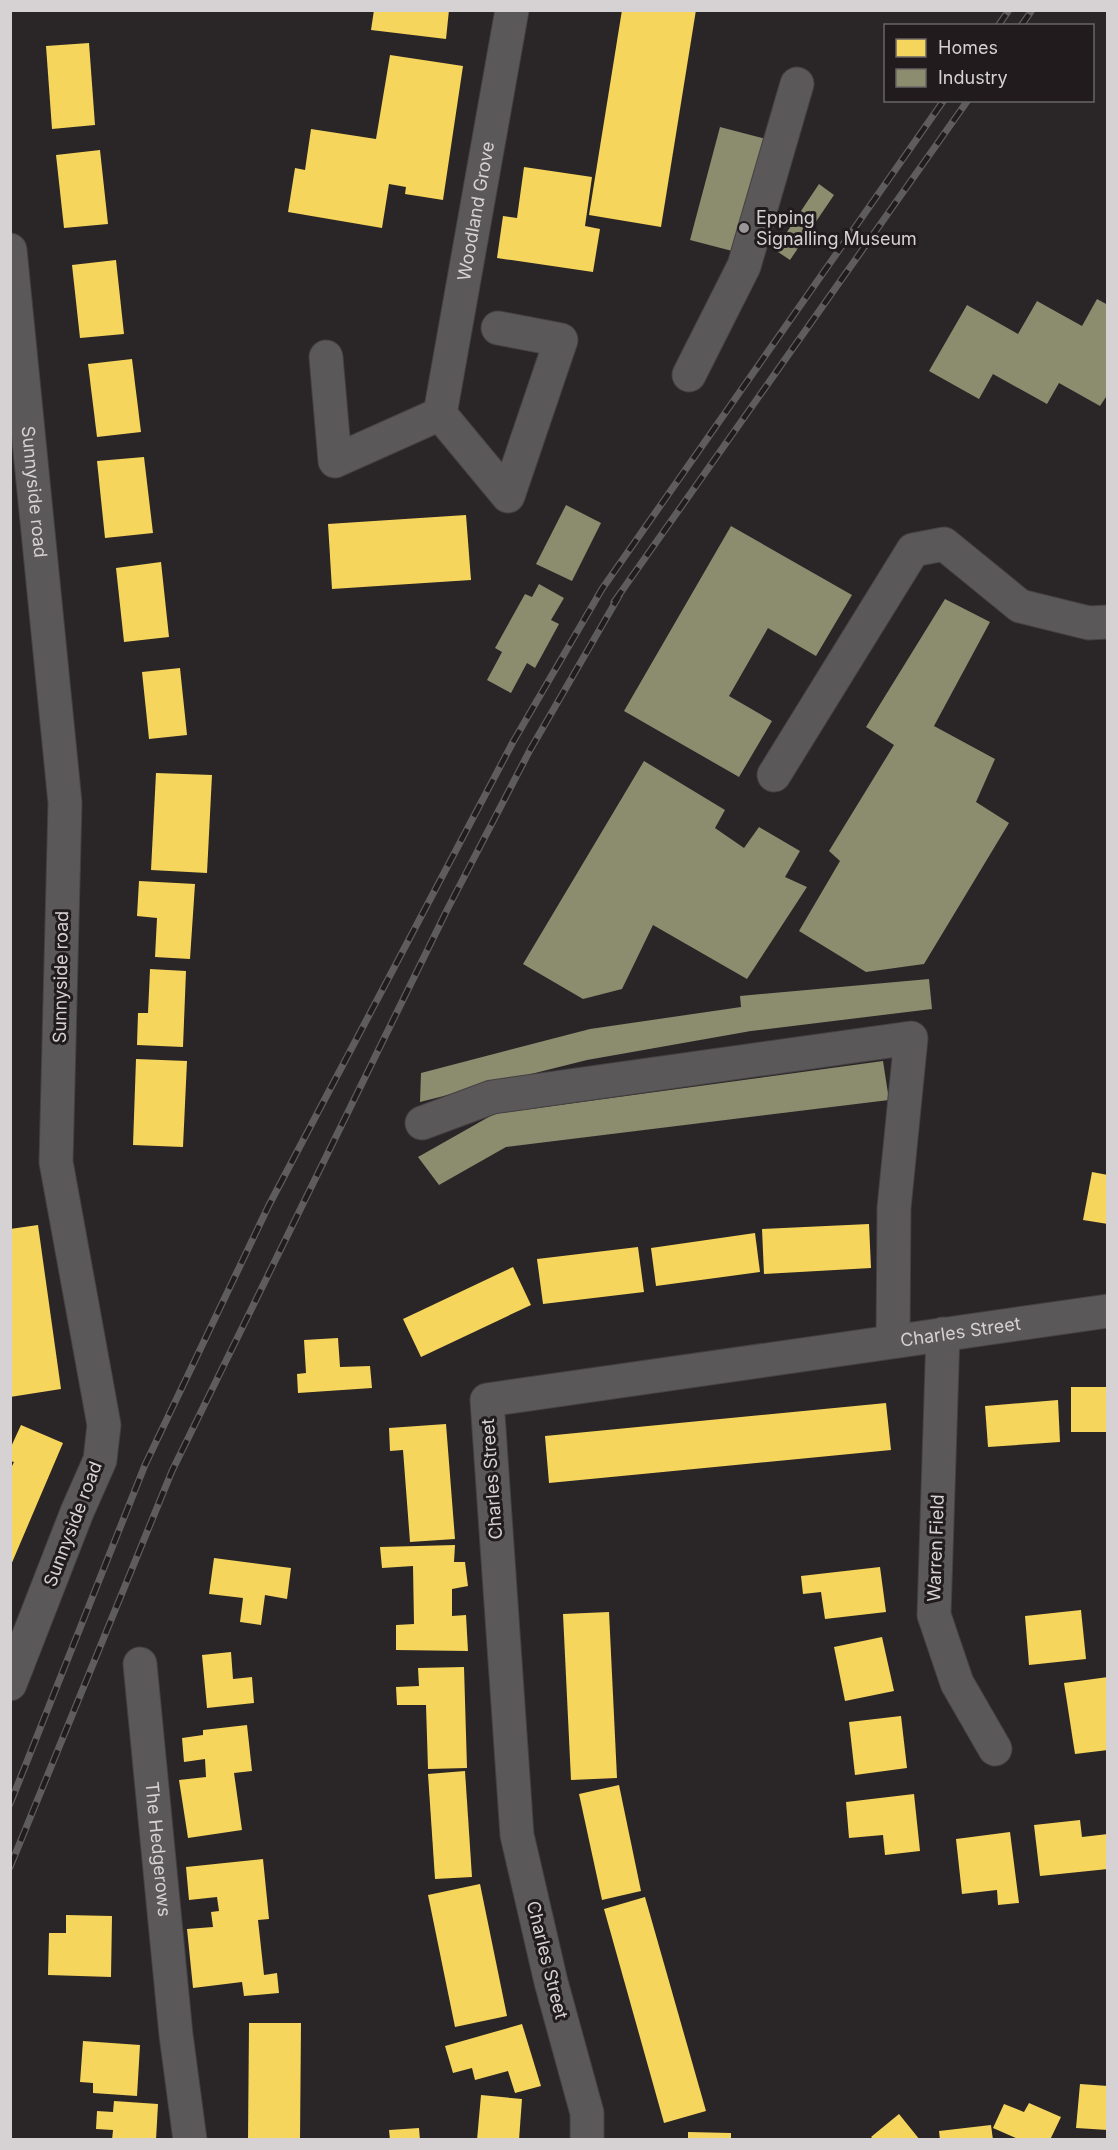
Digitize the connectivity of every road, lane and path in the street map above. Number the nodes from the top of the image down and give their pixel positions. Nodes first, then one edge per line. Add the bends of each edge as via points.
1 (512, 10) edge
2 (797, 84) dead end
3 (10, 250) edge
4 (498, 328) dead end
5 (326, 357) dead end
6 (689, 375) dead end
7 (440, 414) junction
8 (23, 502) edge
9 (1107, 622) edge
10 (774, 774) dead end
11 (422, 1123) dead end
12 (1107, 1311) edge
13 (943, 1334) junction
14 (893, 1341) junction
15 (140, 1664) dead end
16 (10, 1684) edge
17 (995, 1749) dead end
18 (190, 2139) edge
19 (587, 2139) edge

1 - 7 street, Woodland Grove
2 - 6 street via 744,266
3 - 8 street, Sunnyside road
4 - 7 street via 561,340 508,496
5 - 7 street via 334,461
8 - 16 street, Sunnyside road via 65,803 56,1162 104,1425 99,1460
9 - 10 street via 1089,623 1020,606 944,544 913,550
11 - 14 street via 492,1096 911,1038 894,1208
12 - 13 street, Charles Street
13 - 14 street, Charles Street
13 - 17 street, Warren Field via 934,1615 957,1683
14 - 19 street, Charles Street via 487,1400 517,1835 551,1982 587,2112
15 - 18 street, The Hedgerows via 176,2035

